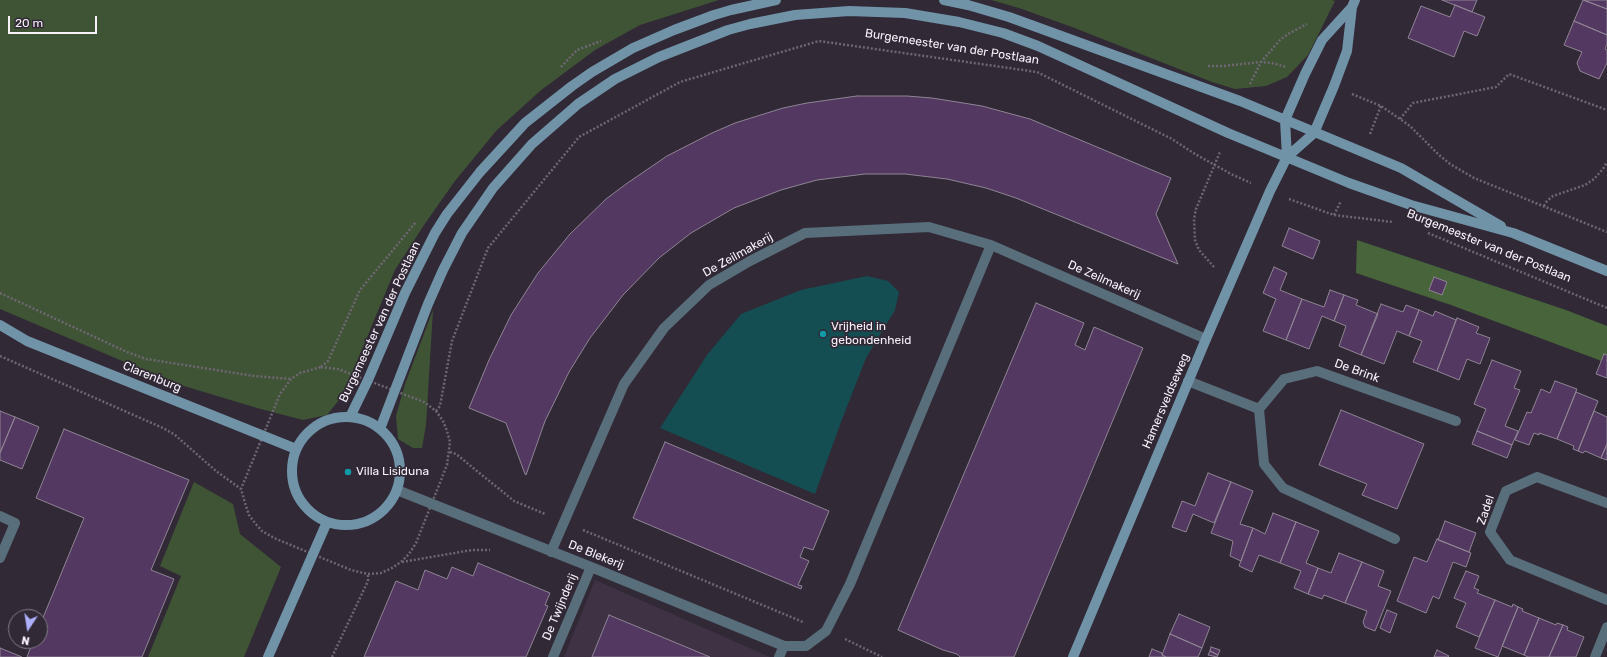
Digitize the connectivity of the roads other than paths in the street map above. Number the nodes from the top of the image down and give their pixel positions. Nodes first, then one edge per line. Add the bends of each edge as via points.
1 (776, 0) edge
2 (944, 0) edge
3 (1354, 3) edge
4 (1285, 120) junction
5 (1314, 133) junction
6 (1287, 157) junction
7 (1513, 233) junction
8 (991, 245) junction
9 (1607, 271) edge
10 (0, 325) edge
11 (1206, 339) junction
12 (1188, 381) junction
13 (1259, 409) junction
14 (350, 416) junction
15 (1456, 421) dead end
16 (380, 429) junction
17 (296, 449) junction
18 (397, 490) junction
19 (1607, 503) edge
20 (0, 516) edge
21 (327, 522) junction
22 (1395, 539) dead end
23 (551, 552) junction
24 (0, 558) edge
25 (591, 567) junction
26 (1607, 600) edge
27 (1607, 626) edge
28 (784, 646) junction
29 (268, 657) edge
30 (553, 657) edge
31 (779, 657) edge
32 (1073, 657) edge
33 (1595, 657) edge

1 - 14 street, Burgemeester van der Postlaan via 714,15 633,48 587,76 525,123 480,172 447,214 408,287
2 - 4 street, Burgemeester van der Postlaan via 1009,17 1240,101
3 - 4 street, Hamersveldseweg via 1322,40
3 - 5 street, Hamersveldseweg via 1348,51
4 - 5 street, Burgemeester van der Postlaan
4 - 6 street, Hamersveldseweg
5 - 6 street, Hamersveldseweg
5 - 7 street, Burgemeester van der Postlaan via 1401,168
6 - 7 street, Burgemeester van der Postlaan via 1380,195
6 - 11 street, Hamersveldseweg
6 - 16 street, Burgemeester van der Postlaan via 1228,133 1038,46 1003,33 959,22 905,13 849,11 795,15 728,30 658,57 615,79 556,121 511,166 477,210 443,270
7 - 9 street, Burgemeester van der Postlaan
8 - 11 street, De Zeilmakerij
8 - 23 street, De Zeilmakerij via 929,227 805,234 709,285 664,328 624,384
8 - 28 street, De Blekerij via 850,584 826,631 806,646
10 - 17 street, Clarenburg via 27,341
11 - 12 street, Hamersveldseweg
12 - 13 street
12 - 32 street, Hamersveldseweg
13 - 15 street, De Brink via 1284,379 1317,371
13 - 22 street via 1264,464 1283,488
14 - 16 street
14 - 17 street via 328,419 309,431
16 - 18 street via 391,442 398,457 400,474
17 - 21 street via 291,471 296,492 309,510
18 - 21 street via 386,508 368,520 348,525
18 - 23 street, De Blekerij
19 - 26 street, Zadel via 1537,476 1506,491 1490,532 1510,560
20 - 24 street via 15,523
21 - 29 street
23 - 25 street, De Blekerij
25 - 28 street, De Blekerij
25 - 30 street, De Twijnderij
27 - 33 street
28 - 31 street

